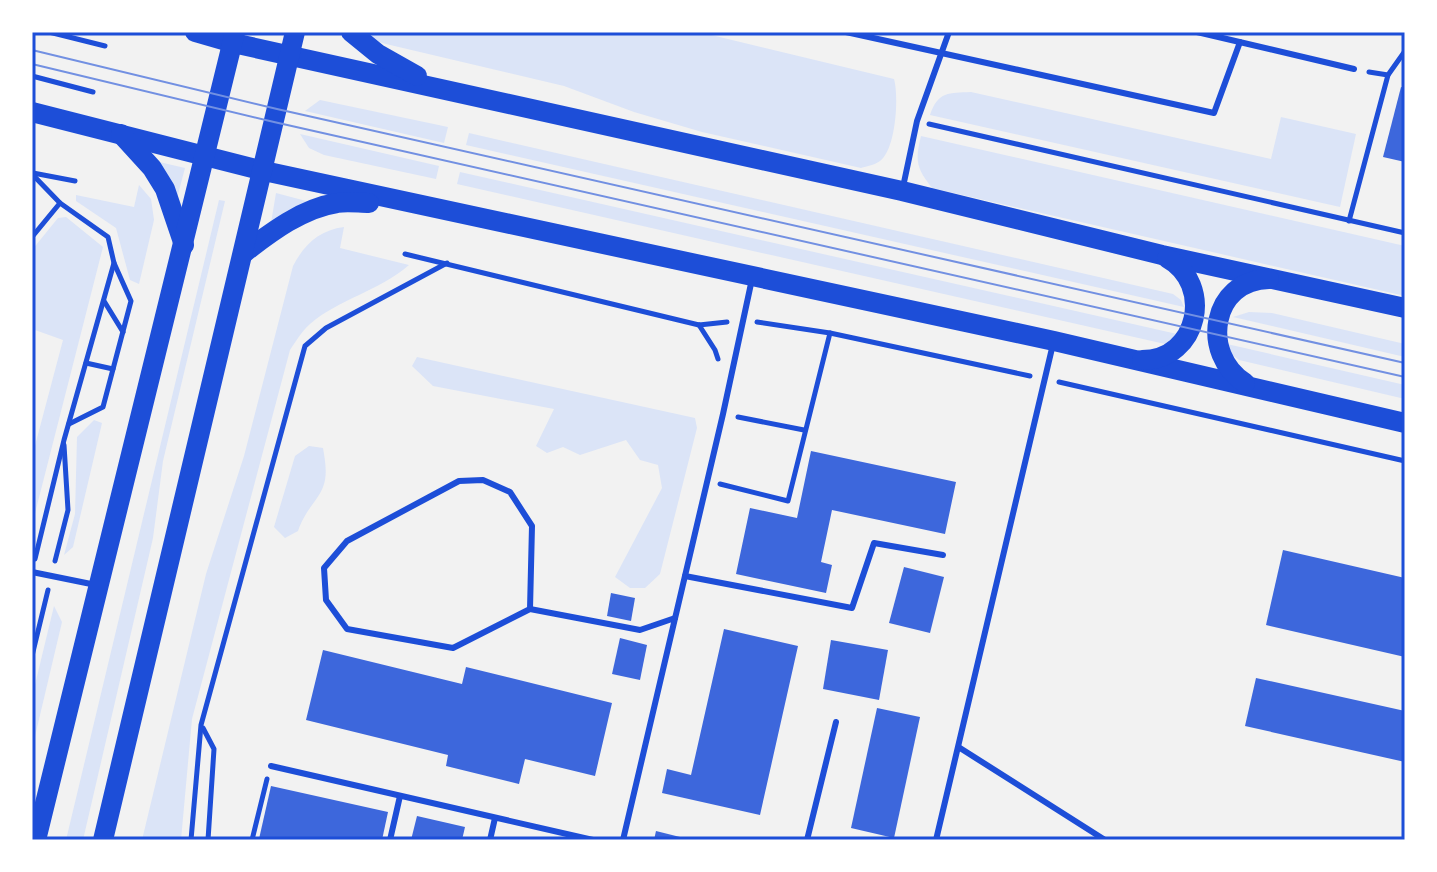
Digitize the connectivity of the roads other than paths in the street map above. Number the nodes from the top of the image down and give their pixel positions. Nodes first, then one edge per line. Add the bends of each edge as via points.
1 (195, 32) edge
2 (295, 32) edge
3 (351, 32) edge
4 (846, 32) edge
5 (949, 32) edge
6 (1197, 32) edge
7 (234, 37) edge
8 (1240, 42) junction
9 (940, 53) junction
10 (290, 55) junction
11 (1354, 69) dead end
12 (434, 87) junction
13 (32, 112) edge
14 (121, 134) junction
15 (206, 155) junction
16 (264, 171) junction
17 (902, 191) junction
18 (413, 204) junction
19 (184, 245) junction
20 (244, 253) junction
21 (1162, 255) junction
22 (753, 275) junction
23 (1277, 279) junction
24 (1405, 308) edge
25 (1054, 341) junction
26 (1134, 360) junction
27 (1254, 387) junction
28 (1405, 423) edge
29 (943, 555) dead end
30 (32, 572) edge
31 (685, 576) junction
32 (99, 586) junction
33 (530, 609) junction
34 (675, 618) junction
35 (836, 722) dead end
36 (960, 748) junction
37 (271, 766) road end
38 (400, 796) junction
39 (495, 818) junction
40 (36, 840) edge
41 (103, 840) edge
42 (390, 840) edge
43 (490, 840) edge
44 (593, 840) edge
45 (623, 840) edge
46 (807, 840) edge
47 (936, 840) edge
48 (1105, 840) edge

1 - 7 main road
2 - 10 main road
3 - 12 main road
4 - 9 lane
5 - 9 lane
6 - 8 lane
7 - 10 main road
7 - 15 main road
8 - 9 lane via 1214,113
8 - 11 lane
9 - 17 lane via 917,121
10 - 12 main road
10 - 16 main road
12 - 17 main road
13 - 14 main road
14 - 15 main road
14 - 19 main road via 165,189
15 - 16 main road
15 - 19 main road
16 - 18 main road
16 - 20 main road
17 - 21 main road
18 - 20 main road via 338,203 304,214
18 - 22 main road
19 - 32 main road
20 - 41 main road
21 - 23 main road
21 - 26 main road via 1191,283 1193,323 1177,347 1149,360
22 - 25 main road
22 - 31 lane
23 - 24 main road
23 - 27 main road via 1263,279 1237,291 1227,301 1217,328 1225,364
25 - 26 main road
25 - 36 lane
26 - 27 main road
27 - 28 main road
29 - 31 lane via 874,543 852,608
30 - 32 lane
31 - 34 lane
32 - 40 main road
33 - 33 lane via 532,526 510,492 483,480 459,481 347,541 324,568 326,600 347,629 453,648
33 - 34 lane via 640,630
34 - 45 lane
35 - 46 lane
36 - 47 lane
36 - 48 lane
37 - 38 lane
38 - 39 lane
38 - 42 lane
39 - 43 lane
39 - 44 lane

